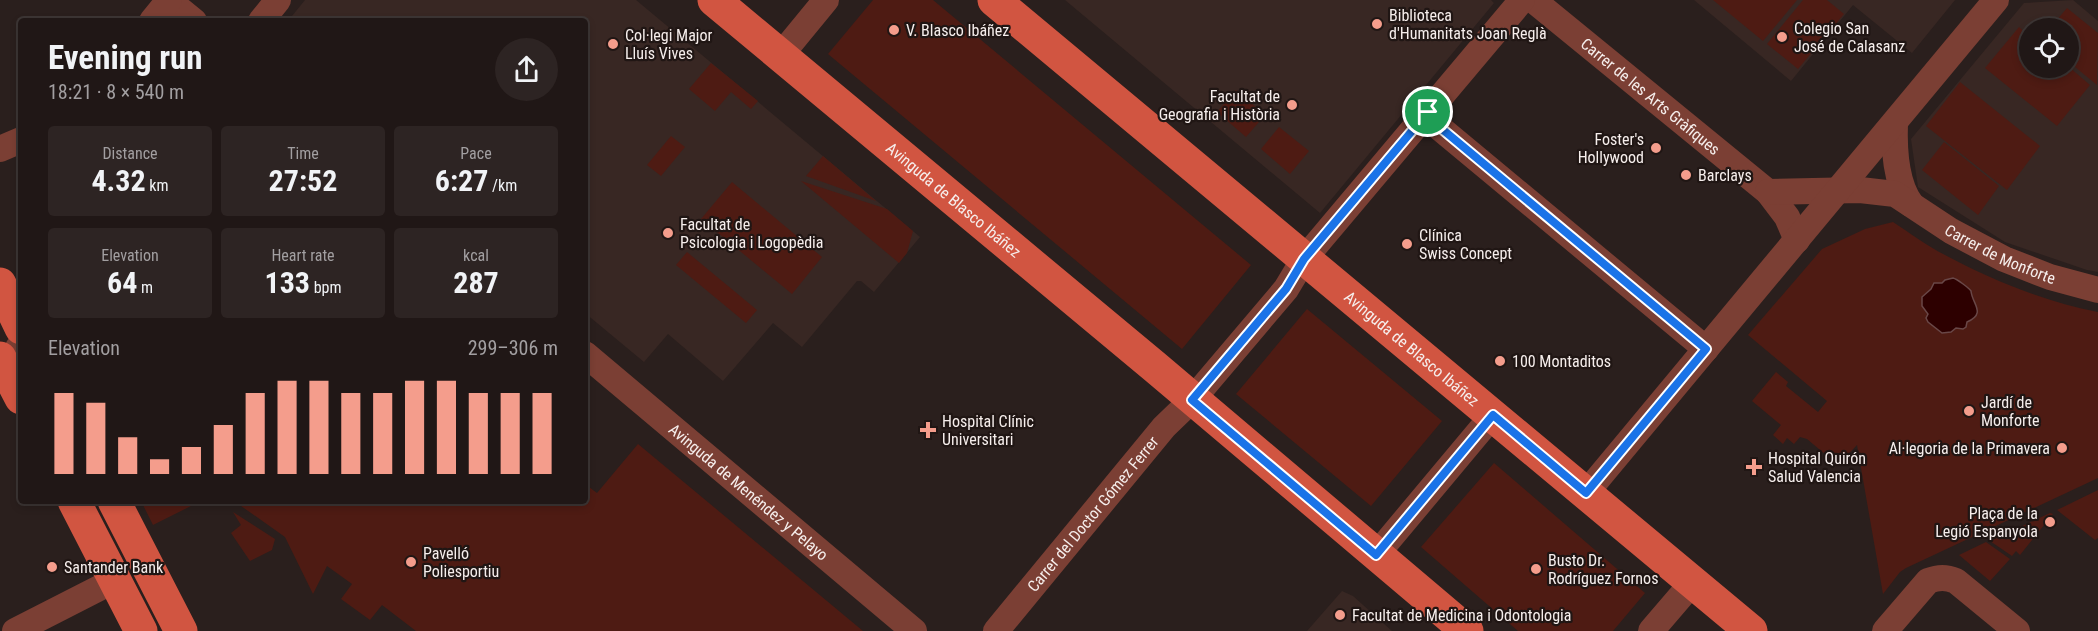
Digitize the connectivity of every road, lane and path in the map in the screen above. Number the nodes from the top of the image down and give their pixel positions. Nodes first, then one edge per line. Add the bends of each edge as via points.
1 (168, 0) edge
2 (279, 0) edge
3 (714, 0) edge
4 (826, 0) edge
5 (994, 0) edge
6 (1522, 0) edge
7 (1533, 0) edge
8 (1996, 0) edge
9 (154, 18) edge
10 (190, 18) edge
11 (264, 18) edge
12 (780, 56) junction
13 (1428, 112) junction
14 (1895, 122) junction
15 (18, 141) edge
16 (0, 149) edge
17 (1836, 191) junction
18 (1768, 192) junction
19 (1911, 204) junction
20 (1797, 240) junction
21 (1304, 259) junction
22 (2098, 290) edge
23 (1706, 349) junction
24 (5, 357) edge
25 (588, 357) edge
26 (18, 390) edge
27 (1192, 400) junction
28 (1493, 415) junction
29 (1586, 493) junction
30 (76, 504) edge
31 (116, 504) edge
32 (1376, 555) junction
33 (115, 580) junction
34 (1693, 582) junction
35 (15, 631) edge
36 (141, 631) edge
37 (181, 631) edge
38 (914, 631) edge
39 (996, 631) edge
40 (1467, 631) edge
41 (1651, 631) edge
42 (1751, 631) edge
43 (1886, 631) edge
44 (2017, 631) edge

1 - 9 street
1 - 10 street
2 - 11 street
3 - 12 main road, Avinguda de Blasco Ibáñez
4 - 12 street
5 - 21 main road, Avinguda de Blasco Ibáñez
6 - 13 street
7 - 18 street, Carrer de les Arts Gràfiques
8 - 14 street
12 - 27 main road, Avinguda de Blasco Ibáñez
13 - 21 street
13 - 23 street via 1436,124
14 - 17 street
14 - 19 street via 1899,182
15 - 16 street
17 - 18 street
17 - 19 street, Carrer de Monforte via 1895,194
17 - 20 street
18 - 20 street, Carrer de les Arts Gràfiques via 1787,217
19 - 22 street, Carrer de Monforte via 2004,259
20 - 23 street
21 - 27 street via 1286,289
21 - 28 main road, Avinguda de Blasco Ibáñez
23 - 29 street
24 - 26 main road
25 - 38 street, Avinguda de Menéndez y Pelayo
27 - 32 main road, Avinguda de Blasco Ibáñez
27 - 39 street, Carrer del Doctor Gómez Ferrer via 1164,427
28 - 29 main road, Avinguda de Blasco Ibáñez
28 - 32 street, Avinguda de Blasco Ibáñez
29 - 34 main road, Avinguda de Blasco Ibáñez
30 - 33 main road
31 - 37 main road
32 - 40 main road, Avinguda de Blasco Ibáñez
33 - 35 street
33 - 36 main road
34 - 41 street
34 - 42 main road, Avinguda de Blasco Ibáñez
43 - 44 street via 1928,581 1947,578 1956,581

